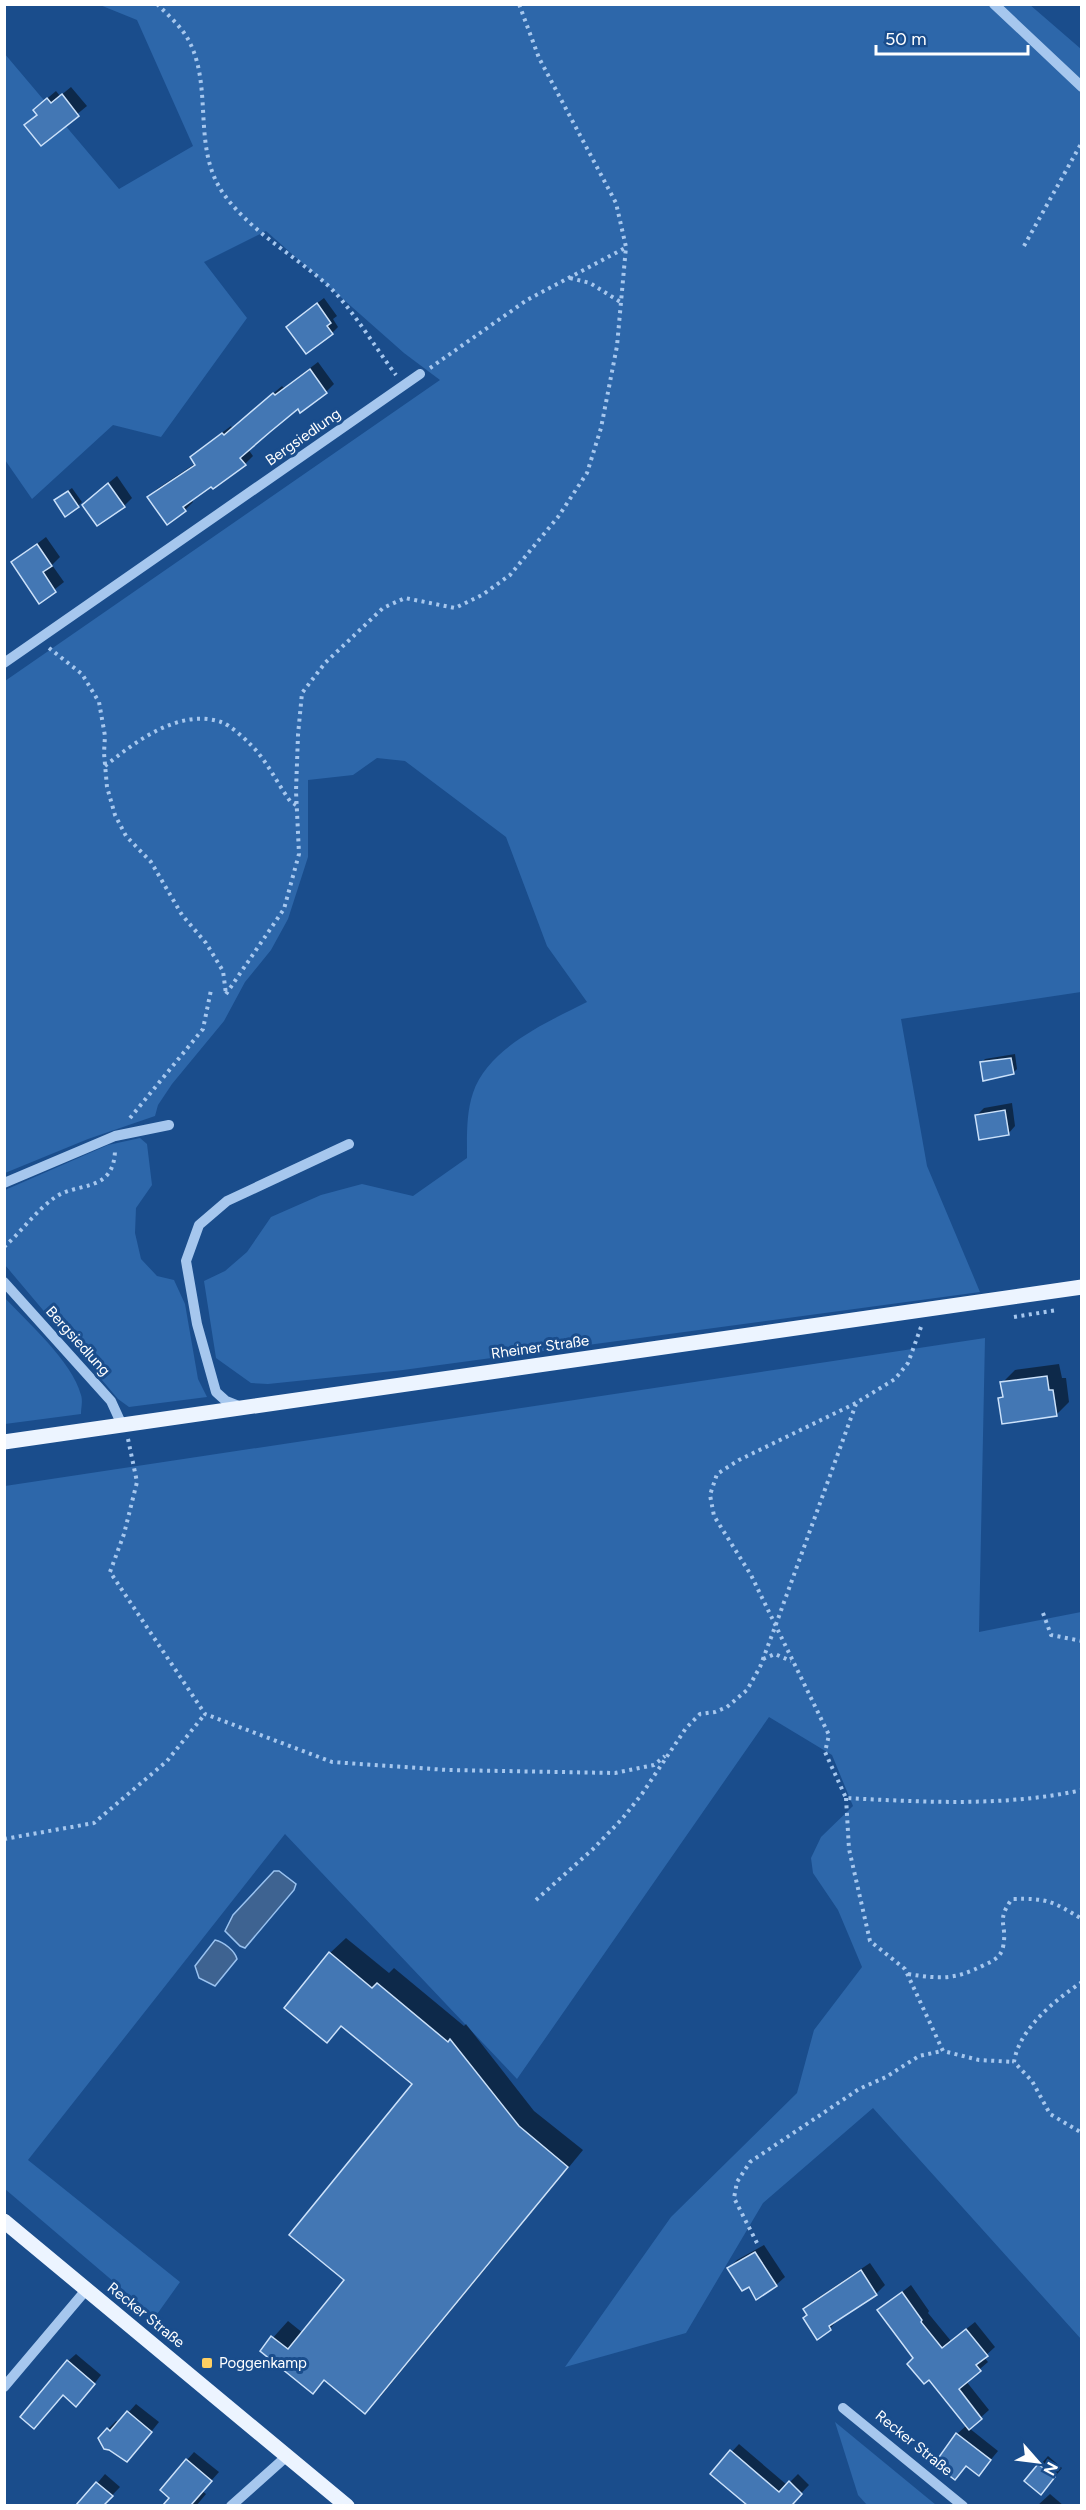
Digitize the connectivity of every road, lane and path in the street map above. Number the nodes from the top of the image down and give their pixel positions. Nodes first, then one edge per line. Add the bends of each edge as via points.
1 (157, 4) edge
2 (519, 4) edge
3 (994, 4) edge
4 (1082, 87) edge
5 (1082, 142) edge
6 (1024, 246) dead end
7 (626, 248) junction
8 (570, 277) junction
9 (622, 303) junction
10 (420, 374) joint
11 (404, 386) junction
12 (38, 640) junction
13 (4, 663) edge
14 (105, 767) junction
15 (296, 805) junction
16 (211, 990) dead end
17 (169, 1125) dead end
18 (115, 1136) junction
19 (349, 1144) dead end
20 (4, 1183) edge
21 (4, 1247) edge
22 (4, 1282) edge
23 (1082, 1287) edge
24 (921, 1311) junction
25 (856, 1403) junction
26 (244, 1409) junction
27 (122, 1425) junction
28 (4, 1442) edge
29 (1042, 1612) dead end
30 (776, 1627) junction
31 (1082, 1641) edge
32 (763, 1660) junction
33 (792, 1661) junction
34 (205, 1714) junction
35 (665, 1756) junction
36 (1082, 1790) edge
37 (846, 1798) junction
38 (4, 1839) edge
39 (536, 1900) dead end
40 (1082, 1919) edge
41 (907, 1974) junction
42 (1082, 1982) edge
43 (942, 2050) junction
44 (1014, 2062) junction
45 (1082, 2133) edge
46 (4, 2221) edge
47 (758, 2243) dead end
48 (86, 2290) junction
49 (4, 2387) edge
50 (843, 2408) dead end
51 (287, 2456) junction
52 (231, 2505) edge
53 (347, 2505) edge
54 (963, 2505) edge

1 - 11 path via 190,43 199,70 205,151 223,194 243,216 335,293
2 - 7 path via 539,58 616,203
3 - 4 street
5 - 6 path
7 - 8 path
7 - 9 path
8 - 9 path via 590,283
8 - 10 path via 527,300
9 - 15 path via 601,428 581,482 558,517 510,574 482,595 455,608 405,598 383,608 325,663 302,693
10 - 11 street, Bergsiedlung
11 - 12 street, Bergsiedlung
12 - 13 street, Bergsiedlung
12 - 14 path via 82,674 99,702
14 - 15 path via 166,725 205,719 223,722 251,745
14 - 15 path via 106,787 126,836 151,862 182,915 206,943 223,971 226,994 284,909 298,855
16 - 18 path via 203,1029
17 - 18 street
18 - 20 street
18 - 21 path via 115,1156 102,1179 93,1186 52,1199
19 - 26 street via 226,1201 199,1225 186,1262 197,1324 216,1392
22 - 27 street, Bergsiedlung via 111,1401
23 - 24 main road, Rheiner Straße
24 - 25 path via 921,1329 908,1363 895,1379
24 - 26 main road, Rheiner Straße
25 - 30 path
25 - 30 path via 717,1474 710,1496 714,1516 751,1575
26 - 27 main road, Rheiner Straße
27 - 28 main road, Rheiner Straße
27 - 34 path via 130,1442 137,1482 110,1572
29 - 31 path via 1051,1635
30 - 32 path
30 - 33 path
32 - 33 path via 775,1654
32 - 35 path via 741,1696 727,1707 700,1714
33 - 37 path via 829,1735 825,1752
34 - 35 path via 332,1762 447,1770 615,1773 654,1765
34 - 38 path via 167,1761 94,1823
35 - 39 path via 622,1819
36 - 37 path via 1043,1799 910,1802
37 - 41 path via 849,1849 870,1941
40 - 41 path via 1038,1898 1012,1899 1002,1912 1003,1947 998,1958 961,1977
41 - 43 path
42 - 44 path via 1036,2020 1016,2050
43 - 44 path via 979,2060
43 - 47 path via 919,2056 886,2078 859,2089 750,2162 737,2182 734,2198
44 - 45 path via 1032,2081 1050,2114
46 - 48 main road, Recker Straße
48 - 49 street
48 - 51 main road, Recker Straße
50 - 54 street, Recker Straße
51 - 52 street
51 - 53 main road, Recker Straße

